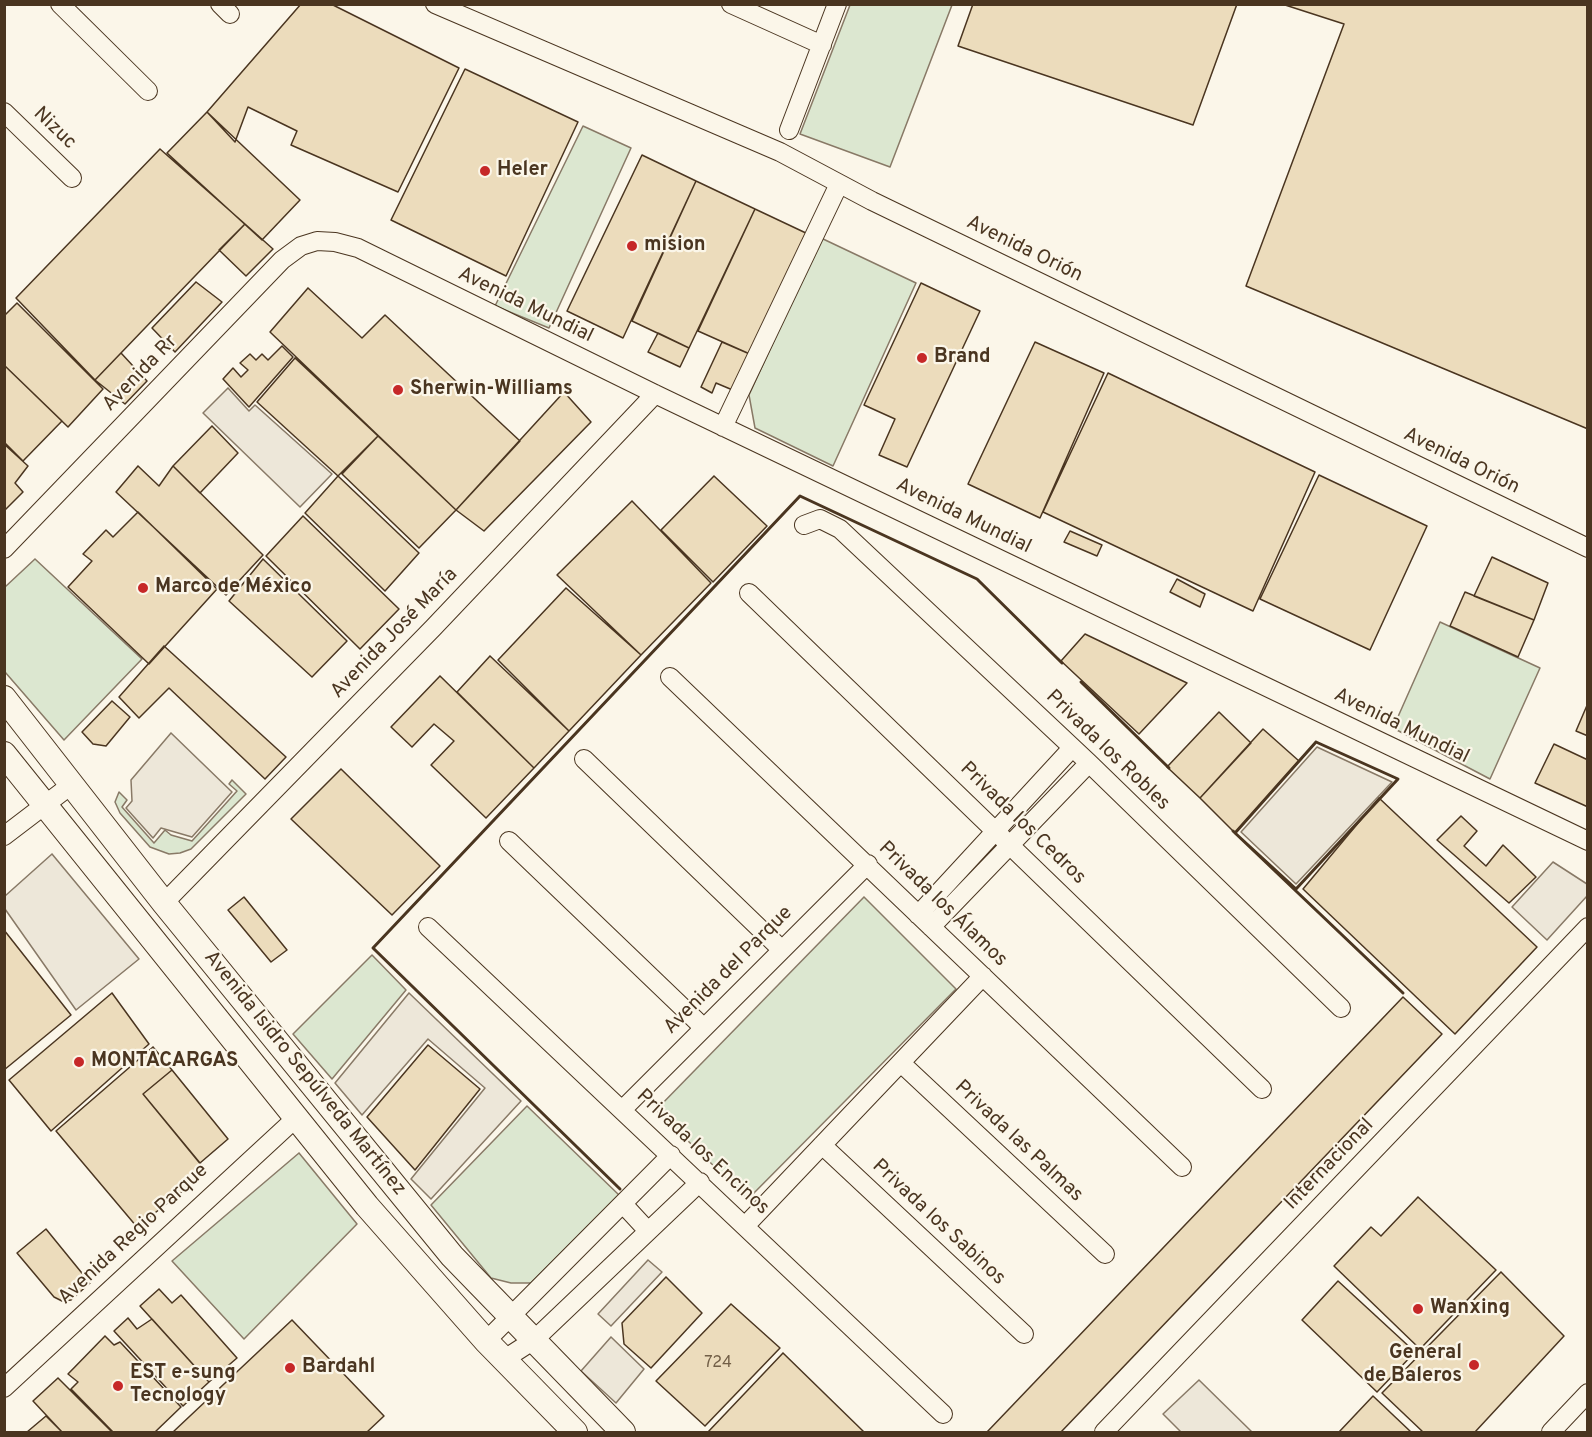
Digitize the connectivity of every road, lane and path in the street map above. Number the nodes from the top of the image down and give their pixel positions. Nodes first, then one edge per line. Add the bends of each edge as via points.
1 (60, 4) edge
2 (435, 4) edge
3 (731, 4) edge
4 (837, 4) edge
5 (822, 45) junction
6 (148, 91) dead end
7 (4, 112) edge
8 (789, 130) dead end
9 (72, 178) dead end
10 (840, 184) junction
11 (317, 241) joint
12 (655, 394) junction
13 (723, 427) junction
14 (804, 525) dead end
15 (1587, 548) edge
16 (4, 549) edge
17 (749, 593) dead end
18 (670, 677) dead end
19 (4, 698) edge
20 (1072, 748) junction
21 (4, 754) edge
22 (584, 759) dead end
23 (1089, 763) junction
24 (71, 785) junction
25 (45, 804) junction
26 (4, 836) edge
27 (1004, 838) junction
28 (509, 841) dead end
29 (1587, 841) edge
30 (868, 864) junction
31 (164, 903) junction
32 (925, 921) junction
33 (428, 927) dead end
34 (1587, 927) edge
35 (782, 950) junction
36 (983, 976) junction
37 (1341, 1008) dead end
38 (704, 1028) junction
39 (901, 1063) junction
40 (1262, 1089) dead end
41 (622, 1110) junction
42 (296, 1118) junction
43 (822, 1145) junction
44 (671, 1155) junction
45 (1182, 1167) dead end
46 (700, 1182) junction
47 (623, 1204) junction
48 (746, 1225) junction
49 (648, 1231) junction
50 (1105, 1254) dead end
51 (510, 1317) junction
52 (1024, 1334) dead end
53 (534, 1340) junction
54 (486, 1341) junction
55 (503, 1360) junction
56 (4, 1388) edge
57 (1587, 1394) edge
58 (943, 1414) dead end
59 (575, 1432) edge
60 (623, 1432) edge
61 (1104, 1432) edge
62 (1551, 1432) edge

1 - 6 street
2 - 10 street, Avenida Orión via 780,152
3 - 5 street
4 - 5 street
5 - 8 street
7 - 9 street, Nizuc
10 - 13 street
10 - 15 street, Avenida Orión
11 - 12 street, Avenida Mundial via 358,248
11 - 16 street, Avenida Rr via 301,246 282,260
12 - 13 street, Avenida Mundial
12 - 31 street, Avenida José María
13 - 29 street, Avenida Mundial
14 - 20 street, Privada los Robles via 820,519 840,529
17 - 27 street, Privada los Cedros
18 - 30 street, Privada los Álamos
19 - 24 main road, Avenida Isidro Sepúlveda Martínez
20 - 23 street, Privada los Robles
20 - 27 street
21 - 25 main road, Avenida Isidro Sepúlveda Martínez
22 - 35 street
23 - 27 street
23 - 37 street, Privada los Robles
24 - 25 street
24 - 31 main road, Avenida Isidro Sepúlveda Martínez
25 - 26 street
25 - 42 main road, Avenida Isidro Sepúlveda Martínez
27 - 32 street
27 - 40 street, Privada los Cedros
28 - 38 street
30 - 32 street, Privada los Álamos
30 - 35 street, Avenida del Parque
31 - 51 main road, Avenida Isidro Sepúlveda Martínez via 452,1256
32 - 36 street, Privada los Álamos
33 - 41 street, Privada los Encinos
34 - 61 street, Internacional
35 - 38 street, Avenida del Parque
36 - 39 street
36 - 45 street, Privada los Álamos
38 - 41 street, Avenida del Parque
39 - 43 street
39 - 50 street, Privada las Palmas
41 - 44 street, Privada los Encinos
42 - 54 main road, Avenida Isidro Sepúlveda Martínez via 367,1206
42 - 56 street, Avenida Regio Parque
43 - 48 street
43 - 52 street, Privada los Sabinos
44 - 46 street, Privada los Encinos
44 - 47 street
46 - 48 street, Privada los Encinos
46 - 49 street
47 - 49 street
47 - 51 street
48 - 58 street, Privada los Encinos
49 - 53 street
51 - 53 main road, Avenida Isidro Sepúlveda Martínez
51 - 54 street
53 - 55 street
53 - 60 main road, Avenida Isidro Sepúlveda Martínez
54 - 55 main road, Avenida Isidro Sepúlveda Martínez
55 - 59 main road, Avenida Isidro Sepúlveda Martínez
57 - 62 street

